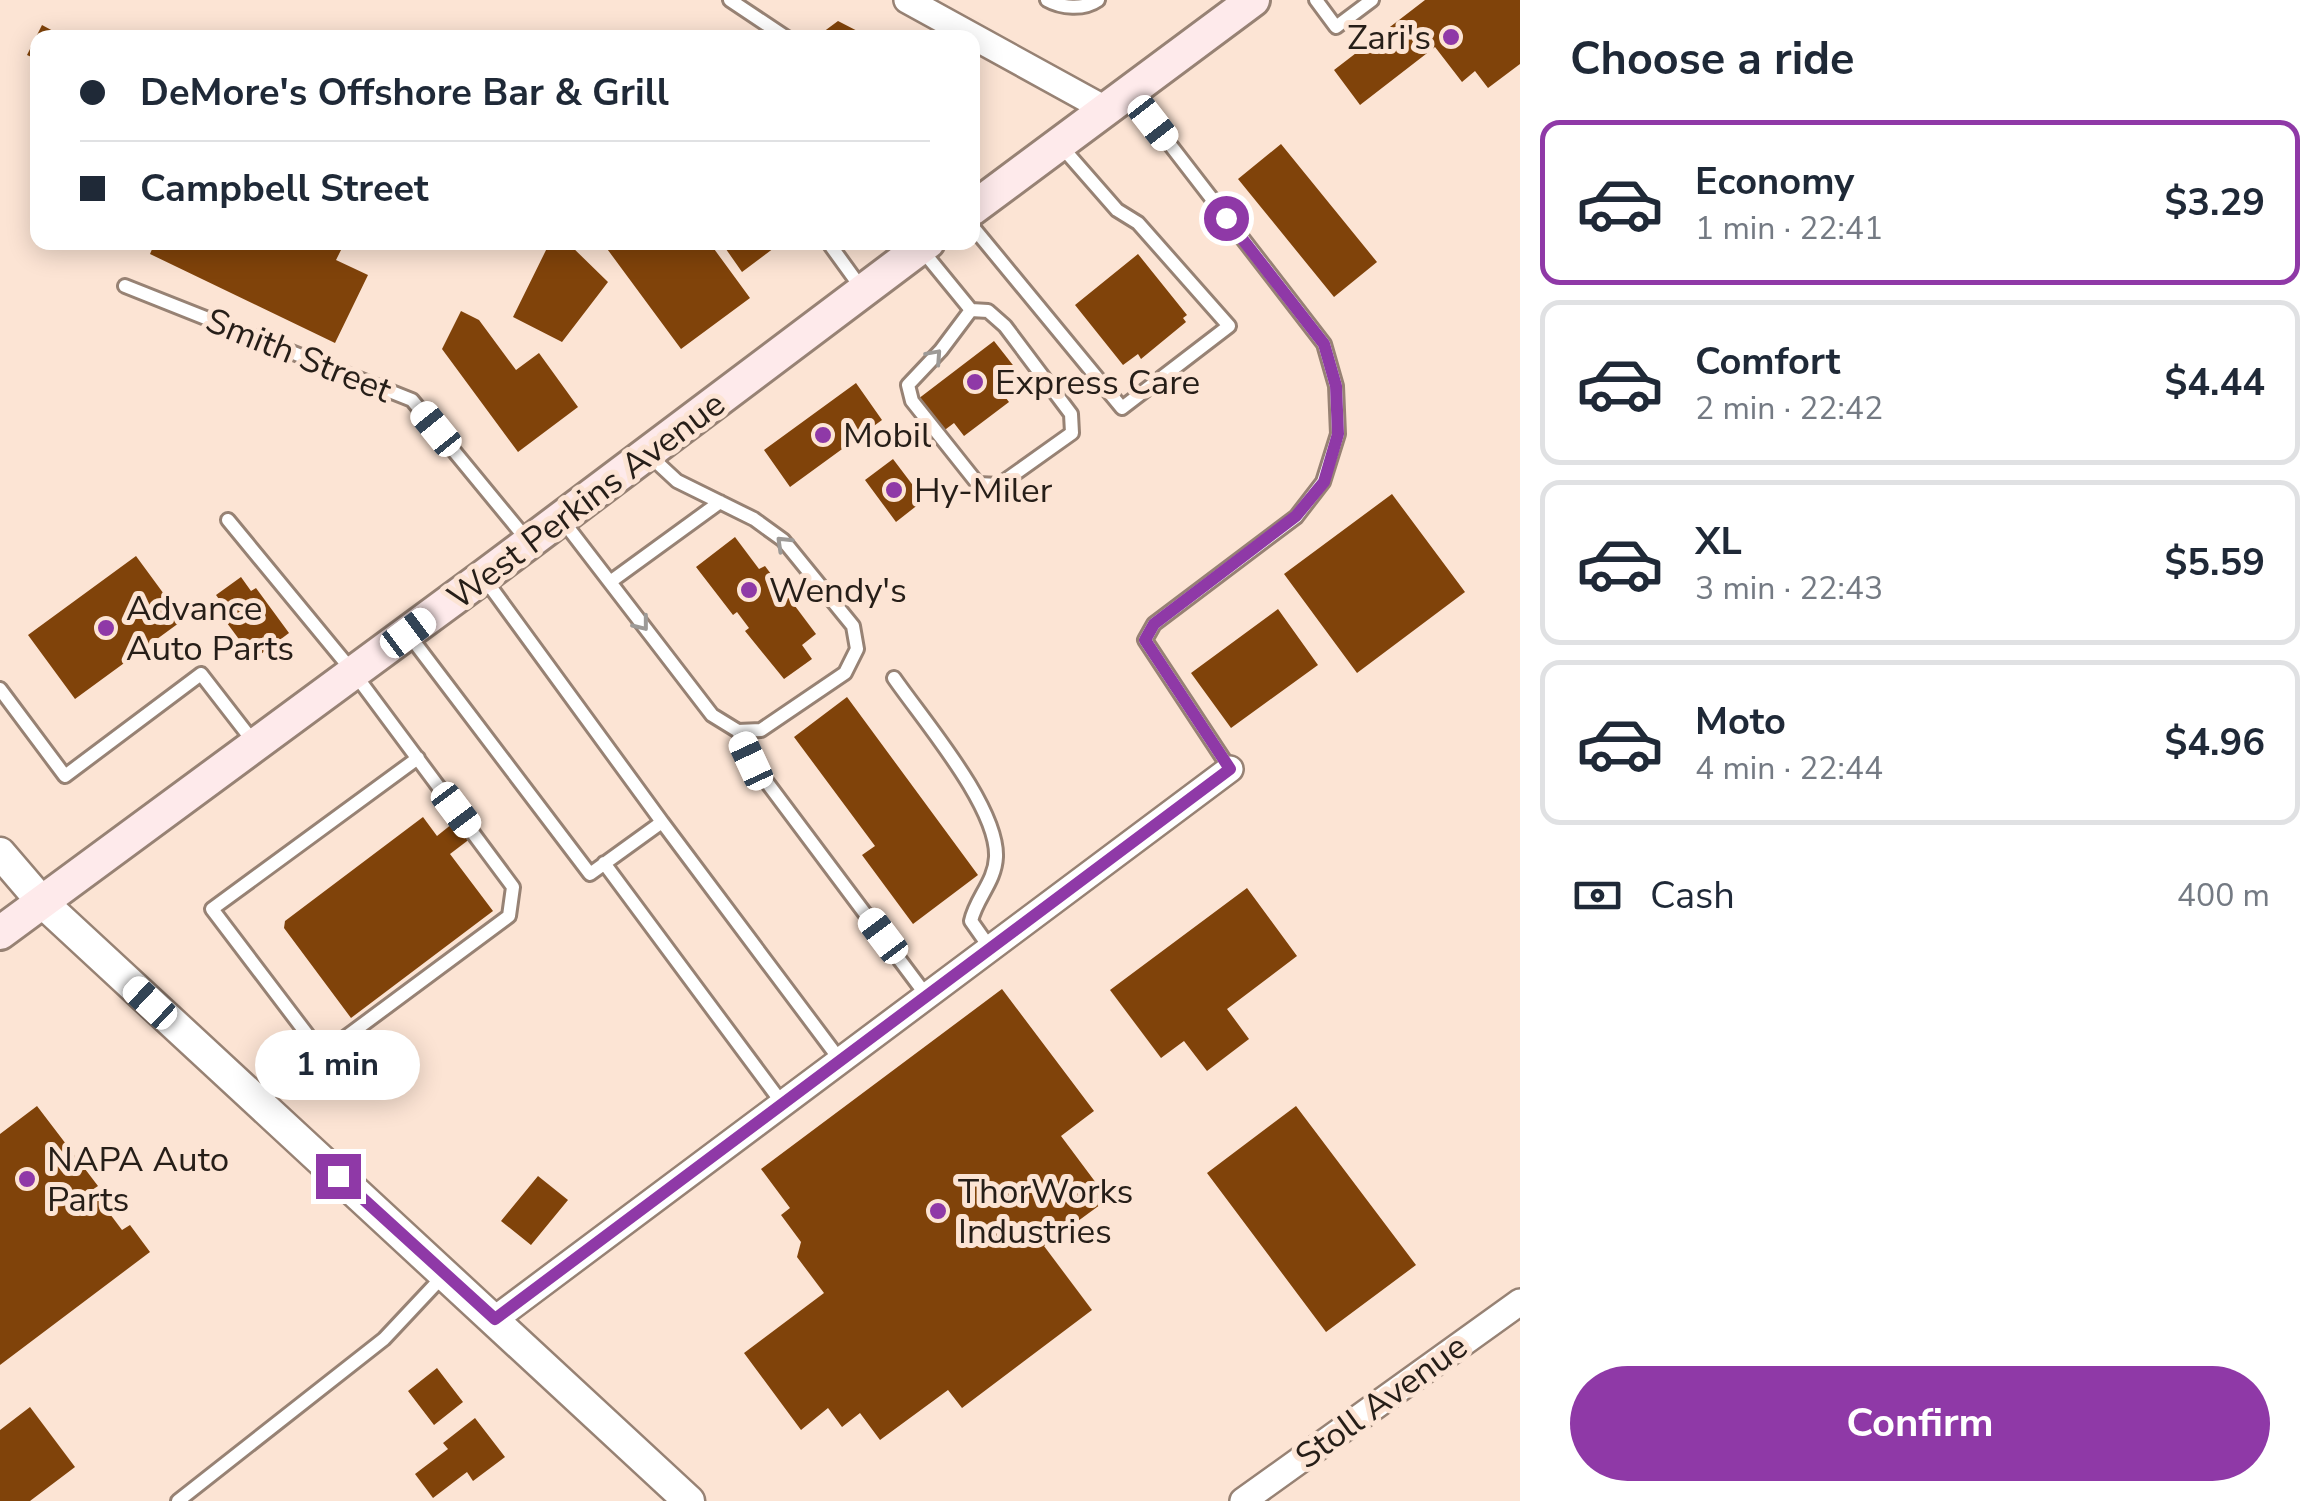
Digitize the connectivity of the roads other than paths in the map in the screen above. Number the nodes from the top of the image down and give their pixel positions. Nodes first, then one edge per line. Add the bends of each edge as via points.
1 (730, 0) edge
2 (907, 0) edge
3 (1047, 0) edge
4 (1098, 0) edge
5 (1254, 0) edge
6 (1316, 0) edge
7 (1372, 0) edge
8 (776, 30) edge
9 (970, 30) edge
10 (980, 35) edge
11 (1117, 100) junction
12 (1059, 144) junction
13 (980, 203) edge
14 (980, 236) edge
15 (834, 250) edge
16 (918, 250) edge
17 (929, 250) edge
18 (125, 286) dead end
19 (863, 292) junction
20 (971, 310) junction
21 (647, 454) junction
22 (720, 502) junction
23 (561, 519) junction
24 (228, 520) dead end
25 (530, 542) junction
26 (483, 578) junction
27 (610, 582) junction
28 (408, 633) junction
29 (354, 673) junction
30 (894, 678) dead end
31 (0, 690) edge
32 (738, 732) junction
33 (256, 746) junction
34 (418, 758) junction
35 (1230, 769) joint
36 (662, 822) junction
37 (0, 853) edge
38 (604, 864) junction
39 (42, 902) junction
40 (0, 933) edge
41 (990, 948) junction
42 (926, 995) junction
43 (322, 1054) junction
44 (840, 1060) junction
45 (257, 1103) junction
46 (782, 1103) junction
47 (445, 1274) junction
48 (1520, 1302) edge
49 (495, 1319) junction
50 (178, 1501) edge
51 (689, 1501) edge
52 (1242, 1501) edge

1 - 8 lane
2 - 9 street
3 - 4 lane via 1059,7
5 - 11 main road
6 - 7 lane via 1336,27
10 - 11 street
11 - 12 main road
11 - 35 lane via 1324,344 1336,386 1338,434 1324,482 1296,516 1154,624 1145,640
12 - 13 main road
12 - 14 lane via 1229,326 1122,408
15 - 19 lane
16 - 19 main road, West Perkins Avenue
17 - 20 lane
18 - 25 lane, Smith Street via 412,400
19 - 21 main road, West Perkins Avenue
20 -> 20 lane via 988,311 1006,326 1071,414 1072,433 999,485 978,484 912,401 908,385
21 - 22 lane via 677,480
21 - 23 main road, West Perkins Avenue
22 - 27 lane
32 -> 22 lane via 761,730 845,674 857,650 853,626 784,540
23 - 25 main road, West Perkins Avenue
23 - 27 lane
24 - 29 lane
25 - 26 main road, West Perkins Avenue
26 - 28 main road, West Perkins Avenue
26 - 36 lane
27 -> 32 lane via 712,714
28 - 29 main road, West Perkins Avenue
28 - 38 lane via 590,874
29 - 33 main road, West Perkins Avenue
29 - 34 lane
30 - 41 lane via 992,828 991,881 971,921
31 - 33 lane via 65,776 201,674
32 - 42 lane via 751,761
33 - 39 main road, West Perkins Avenue
34 - 43 lane via 514,887 508,916
34 - 43 lane via 212,909
35 - 41 street
36 - 38 lane
36 - 44 lane
37 - 39 street
38 - 46 lane
39 - 40 main road, West Perkins Avenue
39 - 45 street
41 - 42 street
42 - 44 street
43 - 45 lane
44 - 46 street
45 - 47 street
46 - 49 street
47 - 49 street
47 - 50 lane via 384,1339
48 - 52 street, Stoll Avenue
49 - 51 street

